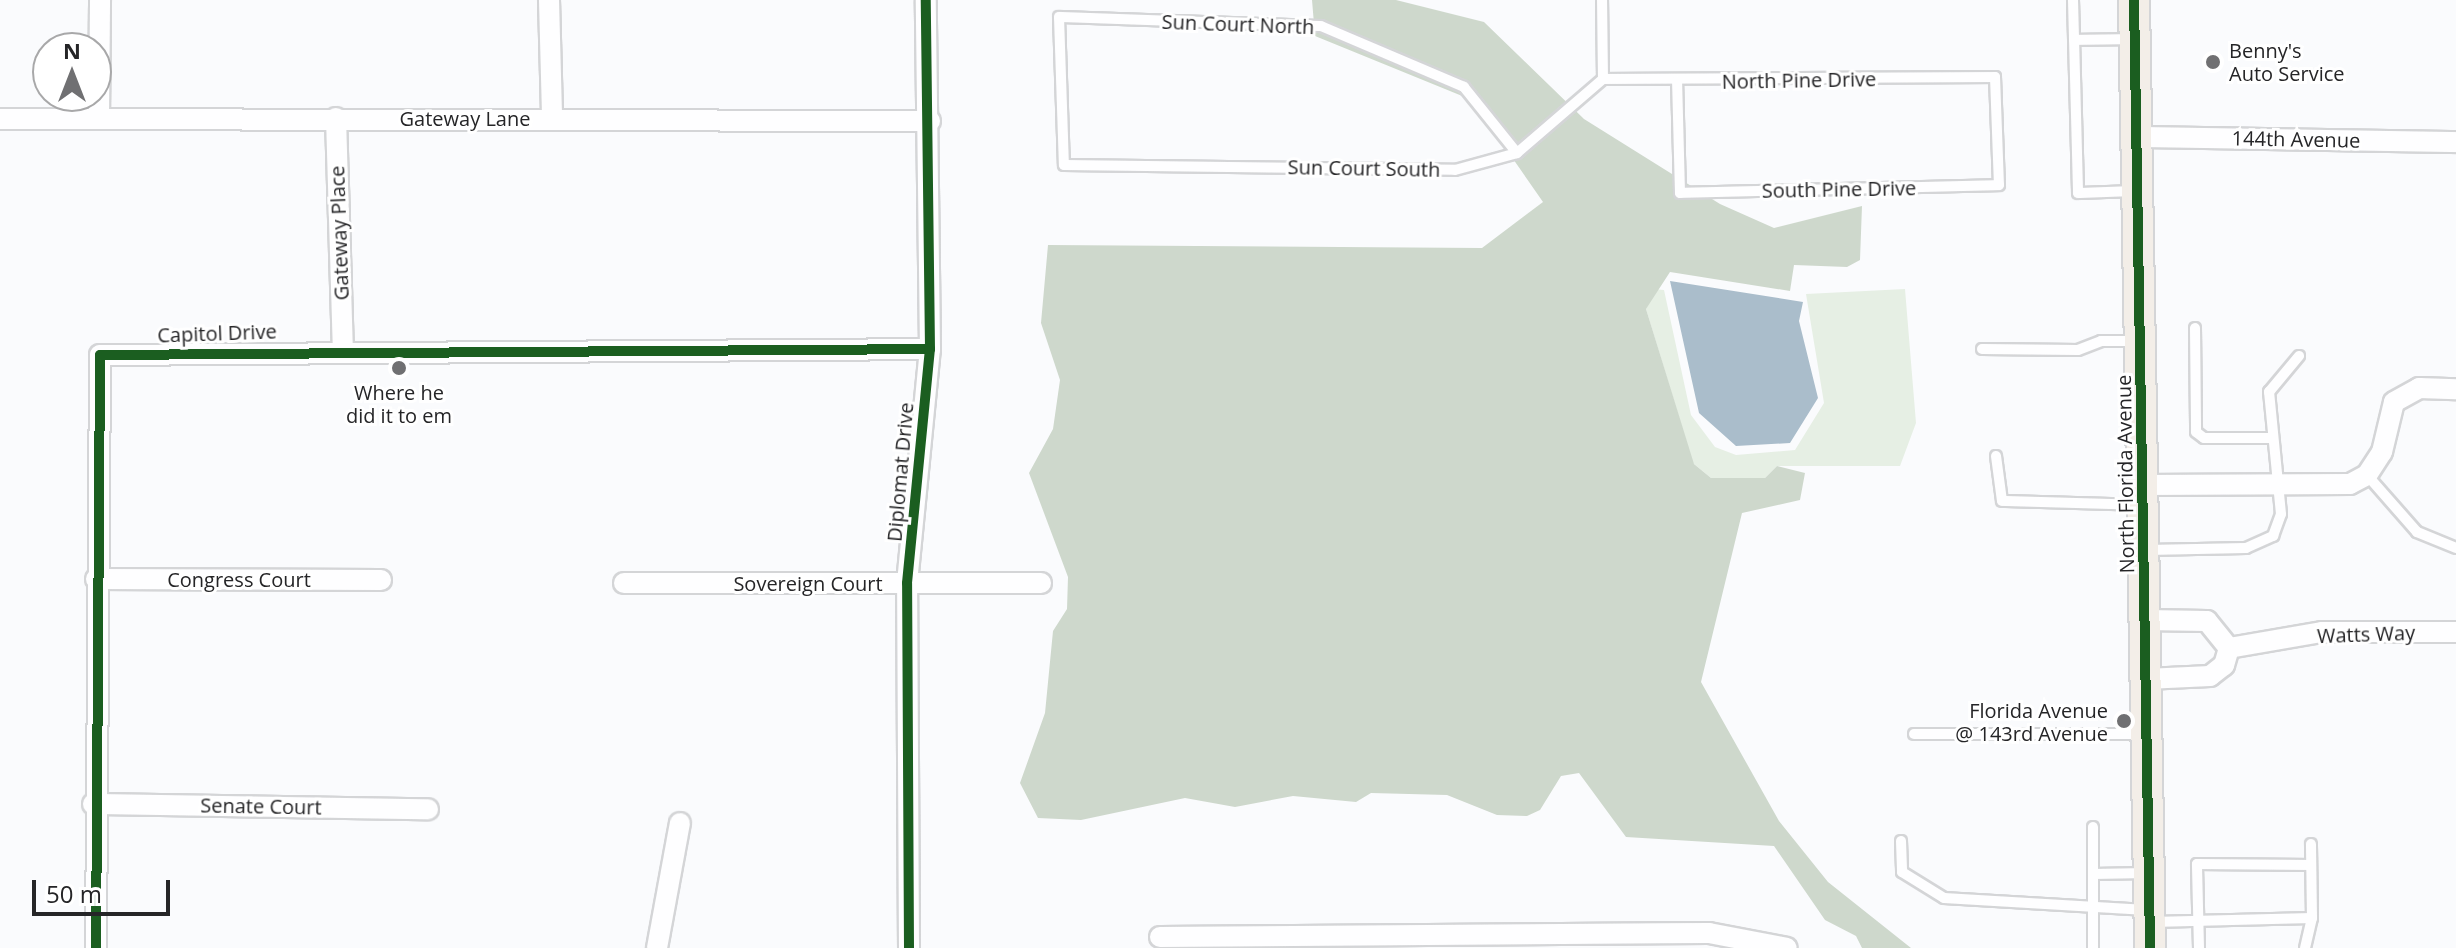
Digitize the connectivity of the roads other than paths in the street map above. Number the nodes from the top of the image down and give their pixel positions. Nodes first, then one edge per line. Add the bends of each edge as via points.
1 (100, 0) edge
2 (549, 0) edge
3 (926, 0) edge
4 (1602, 0) edge
5 (2073, 0) edge
6 (2134, 0) edge
7 (2135, 39) junction
8 (2074, 40) junction
9 (1603, 79) junction
10 (1677, 81) junction
11 (336, 118) junction
12 (552, 118) junction
13 (0, 119) edge
14 (99, 119) junction
15 (930, 121) junction
16 (2137, 137) junction
17 (2456, 142) edge
18 (1517, 153) junction
19 (1064, 165) joint
20 (1999, 185) joint
21 (2138, 191) junction
22 (2195, 328) dead end
23 (2141, 341) junction
24 (343, 348) junction
25 (930, 349) junction
26 (1982, 349) dead end
27 (2299, 356) dead end
28 (2456, 389) edge
29 (2271, 438) junction
30 (1996, 456) dead end
31 (2367, 475) junction
32 (2276, 487) junction
33 (2143, 495) junction
34 (2456, 548) edge
35 (2144, 550) junction
36 (96, 579) junction
37 (381, 580) dead end
38 (624, 583) dead end
39 (907, 583) junction
40 (1041, 583) dead end
41 (2145, 620) junction
42 (2456, 632) edge
43 (2229, 648) junction
44 (2146, 679) junction
45 (1914, 734) dead end
46 (2147, 734) junction
47 (93, 804) junction
48 (428, 809) dead end
49 (680, 823) dead end
50 (2093, 827) dead end
51 (1901, 841) dead end
52 (2311, 844) dead end
53 (2311, 865) junction
54 (2149, 873) junction
55 (2093, 874) junction
56 (2093, 911) junction
57 (2312, 918) junction
58 (2197, 921) junction
59 (2150, 927) edge
60 (1160, 937) dead end
61 (96, 948) edge
62 (657, 948) edge
63 (909, 948) edge
64 (1787, 948) edge
65 (2093, 948) edge
66 (2199, 948) edge
67 (2305, 948) edge

1 - 14 street
2 - 12 street
3 - 15 street, Diplomat Drive
4 - 9 lane
5 - 8 lane
6 - 7 main road, North Florida Avenue
7 - 8 lane
7 - 16 main road, North Florida Avenue
8 - 21 lane via 2078,193
9 - 10 lane, North Pine Drive
9 - 18 lane, Sun Court South
10 - 20 lane, North Pine Drive via 1995,77
10 - 20 lane, South Pine Drive via 1680,193
11 - 12 street, Gateway Lane
11 - 14 street, Gateway Lane
11 - 24 street, Gateway Place
12 - 15 street, Gateway Lane
13 - 14 street, Gateway Lane
15 - 25 street, Diplomat Drive
16 - 17 street, 144th Avenue
16 - 21 main road, North Florida Avenue
18 - 19 lane, Sun Court South via 1455,170
18 - 19 lane, Sun Court North via 1464,87 1321,26 1059,17
21 - 23 main road, North Florida Avenue
22 - 29 lane via 2196,432 2204,438
23 - 26 lane via 2101,341 2078,350
23 - 33 main road, North Florida Avenue
24 - 25 street, Capitol Drive
24 - 36 street, Capitol Drive via 100,355
25 - 39 street, Diplomat Drive
27 - 29 lane via 2269,392
28 - 31 street via 2419,388 2394,402 2382,452
29 - 32 lane
30 - 33 lane via 2002,501
31 - 32 street via 2317,489
31 - 34 lane via 2417,532
32 - 33 street
32 - 35 lane via 2279,525 2259,543
33 - 35 main road, North Florida Avenue
35 - 41 main road, North Florida Avenue
36 - 37 street, Congress Court
36 - 47 street, Capitol Drive
38 - 39 street, Sovereign Court
39 - 40 street, Sovereign Court
39 - 63 street, Diplomat Drive
41 - 43 street via 2207,621
41 - 44 main road, North Florida Avenue
42 - 43 street, Watts Way via 2322,632
43 - 44 street via 2224,665 2210,676
44 - 46 main road, North Florida Avenue
45 - 46 lane
46 - 54 main road, North Florida Avenue
47 - 48 street, Senate Court
47 - 61 street, Capitol Drive
49 - 62 street
50 - 55 lane
51 - 56 lane via 1902,872 1944,898
52 - 53 lane
53 - 57 lane
53 - 58 lane via 2197,864
54 - 55 lane
54 - 59 main road, North Florida Avenue
55 - 56 lane
56 - 59 lane
56 - 65 lane
57 - 58 lane
57 - 67 lane
58 - 59 lane
58 - 66 lane
60 - 64 street via 1709,933

